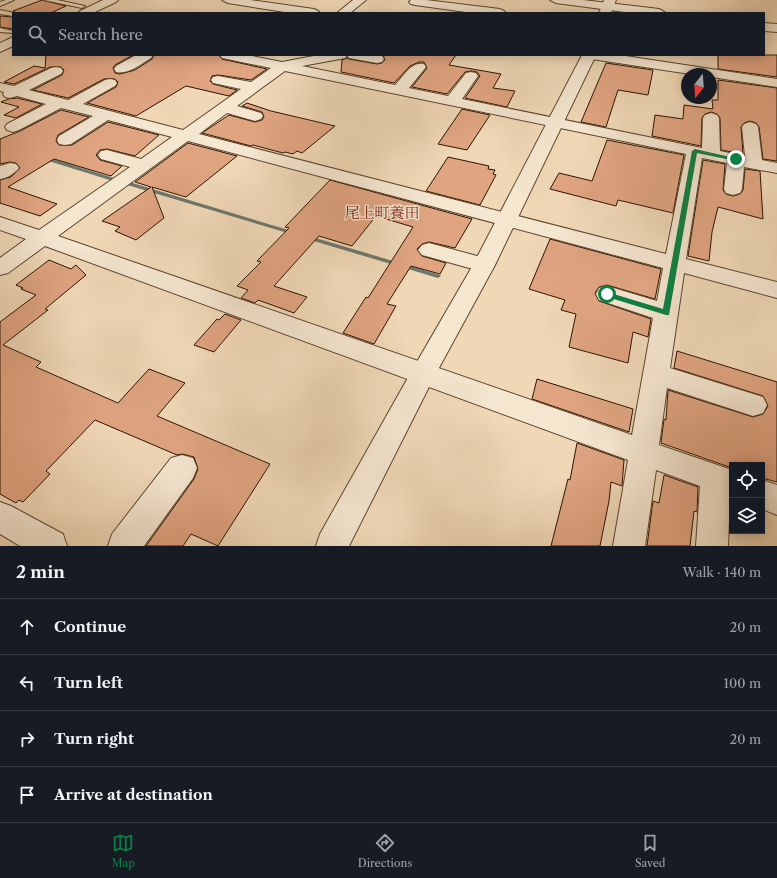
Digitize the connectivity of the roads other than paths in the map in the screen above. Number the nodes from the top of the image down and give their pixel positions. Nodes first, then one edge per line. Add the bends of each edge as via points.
1 (11, 0) edge
2 (46, 0) edge
3 (112, 0) edge
4 (228, 0) edge
5 (360, 0) edge
6 (556, 0) edge
7 (415, 2) dead end
8 (480, 3) edge
9 (0, 4) edge
10 (608, 6) edge
11 (83, 9) edge
12 (0, 12) edge
13 (307, 12) edge
14 (345, 12) edge
15 (498, 12) edge
16 (567, 12) edge
17 (652, 12) edge
18 (12, 14) edge
19 (765, 27) edge
20 (777, 28) edge
21 (0, 30) edge
22 (9, 38) edge
23 (0, 48) edge
24 (144, 56) edge
25 (236, 56) edge
26 (331, 56) edge
27 (360, 56) edge
28 (590, 56) edge
29 (598, 56) edge
30 (377, 59) dead end
31 (286, 61) edge
32 (419, 67) dead end
33 (121, 69) dead end
34 (56, 71) dead end
35 (471, 76) dead end
36 (218, 80) dead end
37 (110, 83) dead end
38 (777, 83) edge
39 (0, 87) edge
40 (255, 88) junction
41 (399, 90) junction
42 (16, 91) junction
43 (0, 99) edge
44 (452, 101) junction
45 (64, 104) junction
46 (226, 108) junction
47 (106, 115) junction
48 (255, 116) dead end
49 (712, 118) dead end
50 (556, 122) junction
51 (13, 127) dead end
52 (750, 127) dead end
53 (188, 135) junction
54 (64, 140) dead end
55 (703, 152) junction
56 (107, 155) dead end
57 (736, 159) junction
58 (754, 163) junction
59 (144, 165) junction
60 (777, 168) edge
61 (733, 190) dead end
62 (506, 220) junction
63 (0, 223) edge
64 (41, 238) junction
65 (429, 250) dead end
66 (676, 263) junction
67 (484, 265) junction
68 (0, 268) edge
69 (777, 290) edge
70 (607, 294) dead end
71 (666, 313) junction
72 (423, 374) junction
73 (656, 374) junction
74 (753, 405) dead end
75 (644, 452) junction
76 (182, 468) dead end
77 (724, 481) edge
78 (765, 495) edge
79 (777, 500) edge
80 (1, 518) edge
81 (51, 546) edge
82 (124, 546) edge
83 (332, 546) edge
84 (629, 546) edge
85 (712, 546) edge

1 - 9 lane
2 - 11 lane
3 - 11 street
4 - 13 street
5 - 14 street
6 - 10 street
7 - 8 street
8 - 15 street
10 - 16 street
10 - 17 street
12 - 18 lane
19 - 20 street
21 - 22 lane
22 - 23 street
24 - 33 street
25 - 31 street
26 - 31 street
27 - 30 street
28 - 50 street
29 - 38 street
31 - 40 street
31 - 41 street
32 - 41 street
34 - 42 street
35 - 44 street
36 - 40 street
37 - 45 street
39 - 42 street
40 - 46 street
41 - 44 street
42 - 43 street
42 - 45 street
44 - 50 street
45 - 47 street
45 - 51 street
46 - 48 street
46 - 53 street
47 - 53 street
47 - 54 street
49 - 55 street
50 - 55 street
50 - 62 street
52 - 58 street
53 - 59 street
53 - 62 street
55 - 57 street
55 - 66 street
56 - 59 street
57 - 58 street
57 - 61 street
58 - 60 street
59 - 64 street
62 - 66 street
62 - 67 street
63 - 64 street
64 - 68 street
64 - 72 street
65 - 67 street
66 - 69 street
66 - 71 street
67 - 72 street
70 - 71 street
71 - 73 street
72 - 75 street
72 - 83 street
73 - 74 street
73 - 75 street
75 - 77 street
75 - 84 street
76 - 82 street
77 - 85 street
78 - 79 street
80 - 81 street

